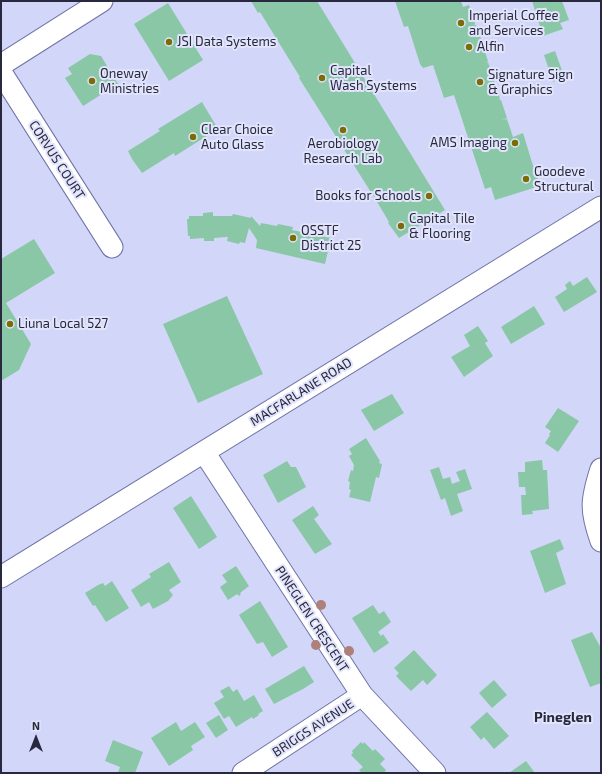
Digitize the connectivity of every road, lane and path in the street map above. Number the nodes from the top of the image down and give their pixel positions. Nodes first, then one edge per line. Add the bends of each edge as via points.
1 (102, 1) edge
2 (1, 65) edge
3 (1, 72) edge
4 (601, 207) edge
5 (112, 247) dead end
6 (204, 452) junction
7 (601, 469) edge
8 (601, 541) edge
9 (1, 577) edge
10 (362, 695) junction
11 (243, 773) edge
12 (435, 773) edge

1 - 2 street
3 - 5 street, CORVUS COURT
4 - 6 street, MACFARLANE ROAD
6 - 9 street, MACFARLANE ROAD
6 - 10 street, PINEGLEN CRESCENT
7 - 8 street via 593,493 593,520
10 - 11 street, BRIGGS AVENUE
10 - 12 street, PINEGLEN CRESCENT

